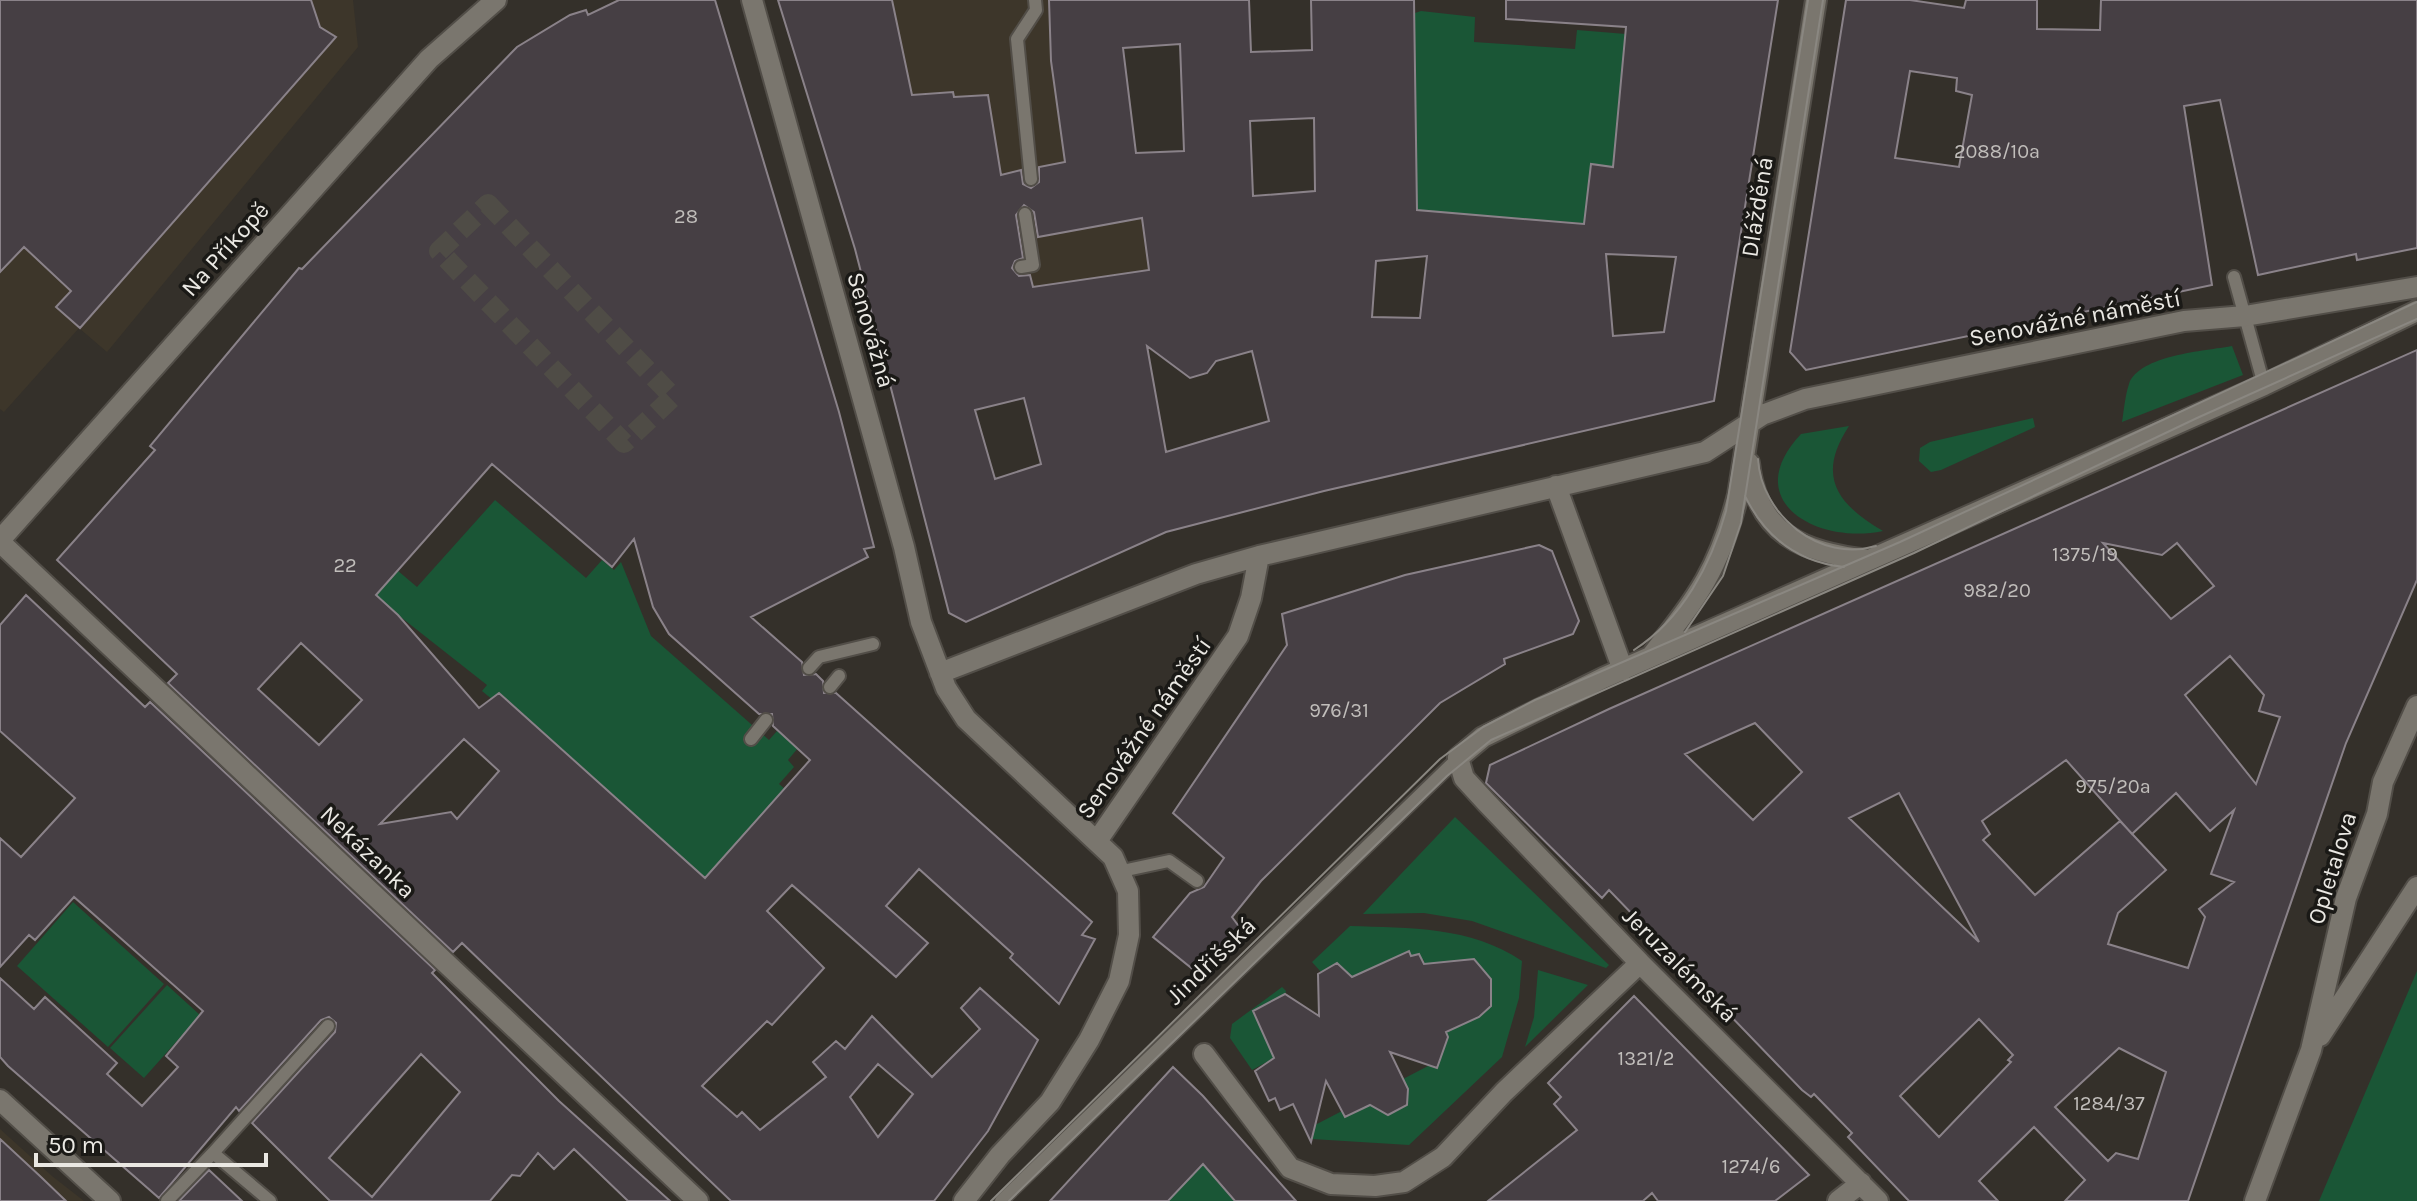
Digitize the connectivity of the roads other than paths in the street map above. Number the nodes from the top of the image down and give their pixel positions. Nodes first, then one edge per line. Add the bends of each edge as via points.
1 (496, 0) edge
2 (752, 0) edge
3 (1035, 0) edge
4 (1816, 0) edge
5 (1031, 179) dead end
6 (1025, 214) dead end
7 (1021, 267) dead end
8 (2234, 277) dead end
9 (2417, 287) edge
10 (2417, 311) edge
11 (2245, 316) junction
12 (2264, 385) junction
13 (1749, 423) junction
14 (1556, 486) junction
15 (0, 541) edge
16 (1259, 556) junction
17 (1874, 560) junction
18 (873, 644) dead end
19 (1651, 656) junction
20 (809, 668) dead end
21 (1623, 670) junction
22 (940, 673) junction
23 (839, 676) dead end
24 (830, 687) dead end
25 (2417, 706) edge
26 (766, 720) dead end
27 (751, 739) dead end
28 (1458, 758) junction
29 (1097, 841) junction
30 (1122, 871) junction
31 (1197, 881) dead end
32 (2417, 887) edge
33 (1640, 963) junction
34 (328, 1026) dead end
35 (2311, 1050) junction
36 (1204, 1054) dead end
37 (0, 1100) edge
38 (213, 1153) junction
39 (1861, 1183) junction
40 (110, 1201) edge
41 (167, 1201) edge
42 (270, 1201) edge
43 (698, 1201) edge
44 (964, 1201) edge
45 (1001, 1201) edge
46 (1838, 1201) edge
47 (1878, 1201) edge
48 (2255, 1201) edge

1 - 15 street, Na Příkopě via 429,59
2 - 22 street, Senovážná via 921,622
3 - 5 lane via 1036,10 1017,39
4 - 13 street, Dlážděná
6 - 7 lane via 1033,265
8 - 11 lane
9 - 11 street, Senovážné náměstí
10 - 12 street
11 - 12 lane
11 - 13 street, Senovážné náměstí via 2140,329 1805,399
12 - 17 street
13 - 14 street, Senovážné náměstí via 1705,452
13 - 17 street via 1751,479 1773,525 1824,553
13 - 19 street via 1738,495 1719,559
14 - 16 street, Senovážné náměstí
14 - 21 street
15 - 43 street, Nekázanka
16 - 22 street, Senovážné náměstí via 1196,574
16 - 29 street, Senovážné náměstí via 1238,636
17 - 19 street
18 - 20 lane via 819,657
19 - 21 street
21 - 28 street via 1483,737
22 - 29 street, Senovážné náměstí via 966,719
23 - 24 lane
25 - 35 street, Opletalova via 2383,782 2377,814 2346,898
26 - 27 lane
28 - 33 street, Jeruzalémská via 1464,778
28 - 45 lane, Jindřišská
29 - 30 street
30 - 31 lane via 1169,861
30 - 44 street via 1129,935 1119,981 1050,1102
32 - 35 street, Opletalova
33 - 36 street via 1443,1157 1404,1182 1331,1184 1290,1168
33 - 39 street, Jeruzalémská
34 - 38 lane
35 - 48 street, Opletalova
37 - 40 street
38 - 41 lane
38 - 42 lane
39 - 46 street
39 - 47 street, Jeruzalémská

